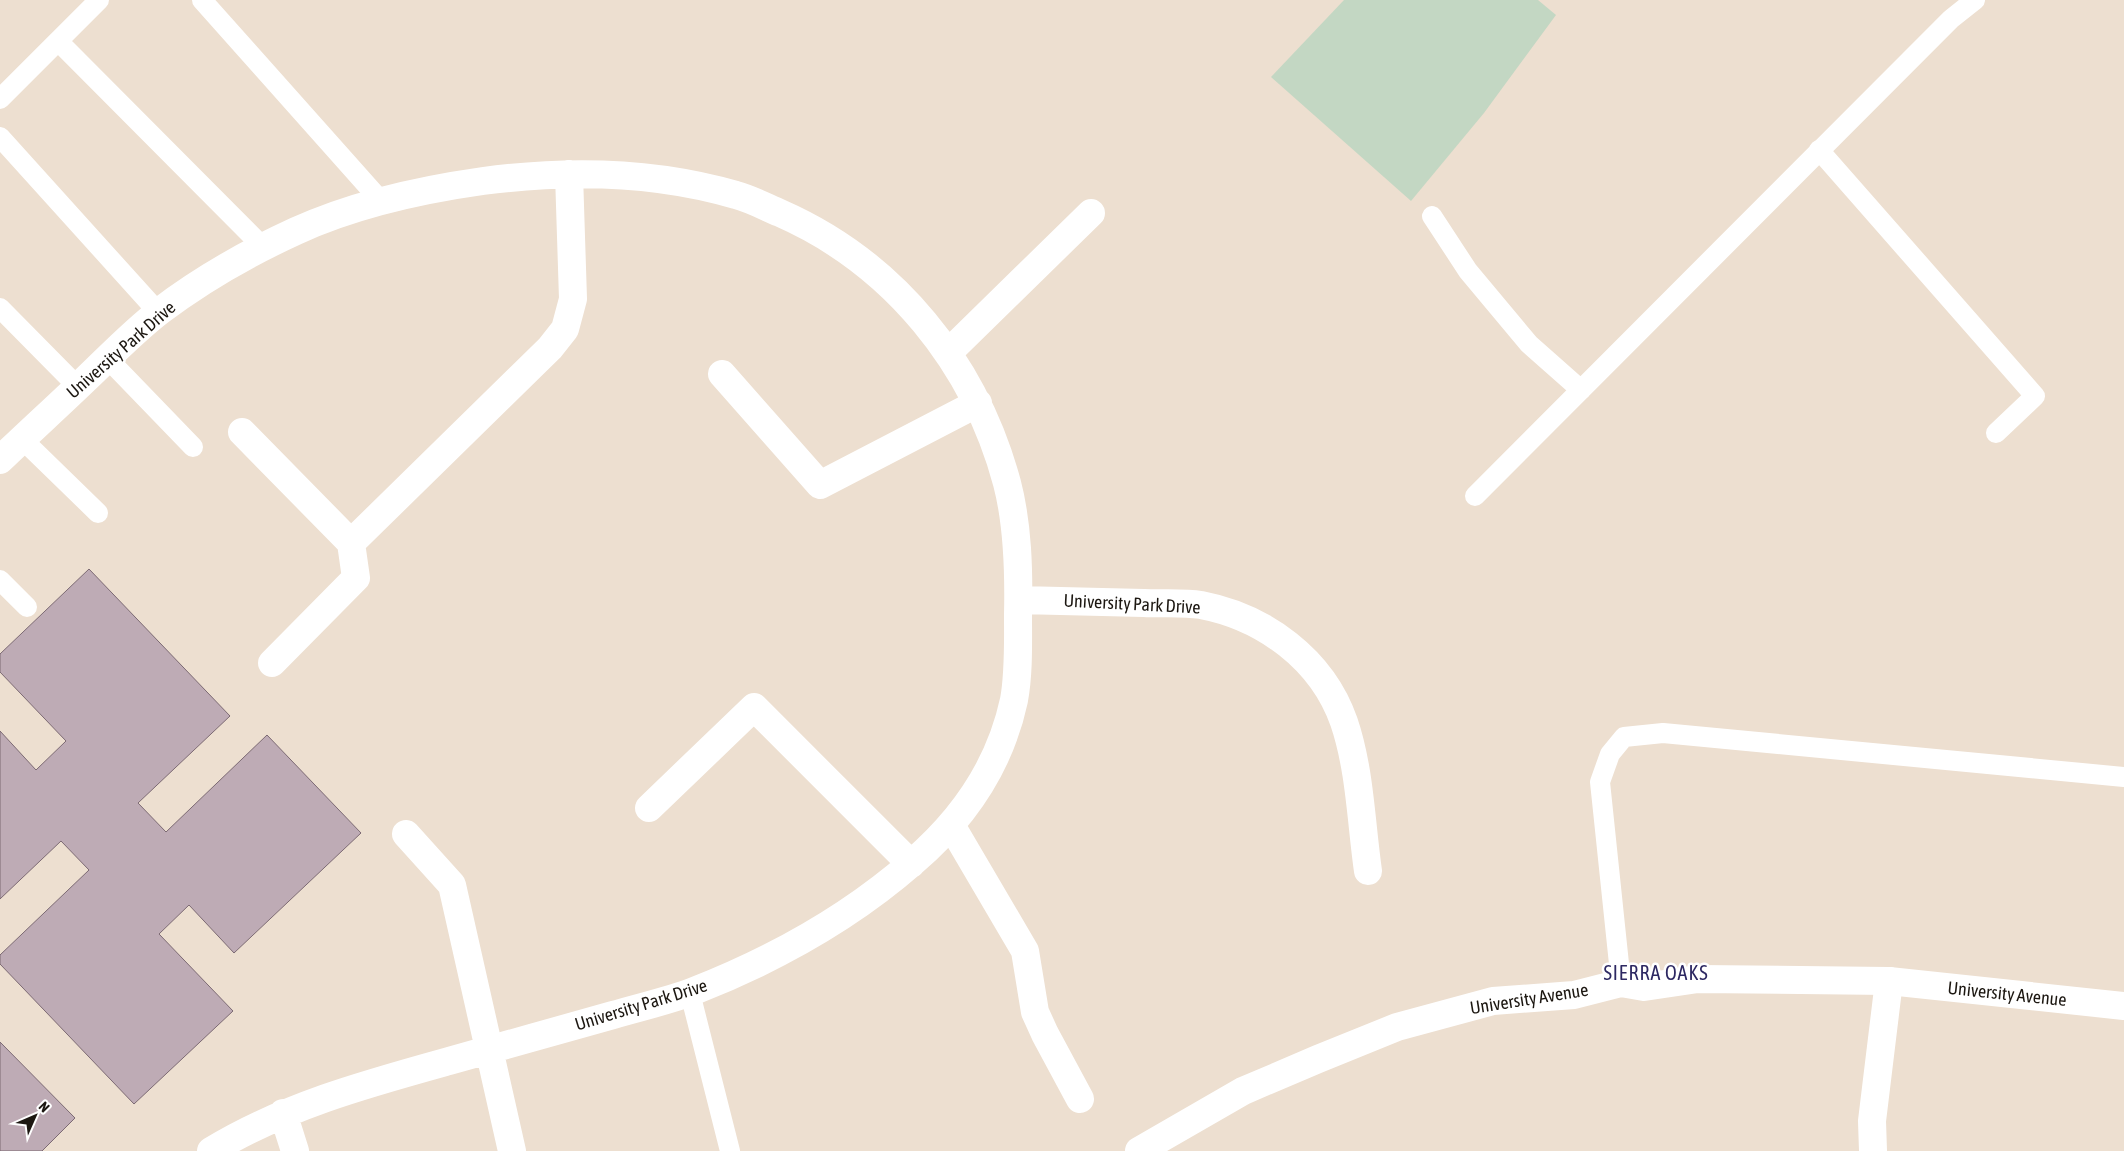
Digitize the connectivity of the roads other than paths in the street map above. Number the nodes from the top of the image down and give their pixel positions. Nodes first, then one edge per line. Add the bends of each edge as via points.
1 (98, 0) edge
2 (202, 0) edge
3 (1968, 2) edge
4 (58, 41) junction
5 (0, 98) edge
6 (0, 137) edge
7 (1819, 150) junction
8 (569, 174) junction
9 (382, 201) junction
10 (1092, 214) dead end
11 (1432, 216) dead end
12 (263, 247) junction
13 (0, 308) edge
14 (158, 312) junction
15 (949, 352) junction
16 (107, 358) junction
17 (722, 374) dead end
18 (78, 387) junction
19 (1581, 390) junction
20 (978, 403) junction
21 (242, 432) dead end
22 (1996, 433) dead end
23 (22, 439) junction
24 (193, 447) dead end
25 (1, 458) edge
26 (1475, 496) dead end
27 (98, 513) dead end
28 (351, 543) junction
29 (0, 580) edge
30 (1018, 600) junction
31 (26, 607) dead end
32 (272, 663) dead end
33 (2124, 777) edge
34 (649, 808) dead end
35 (951, 825) junction
36 (406, 834) dead end
37 (911, 864) junction
38 (1368, 871) dead end
39 (1889, 981) junction
40 (1621, 983) junction
41 (690, 993) junction
42 (2124, 1006) edge
43 (490, 1050) junction
44 (1080, 1099) dead end
45 (283, 1114) junction
46 (211, 1151) edge
47 (295, 1151) edge
48 (512, 1151) edge
49 (730, 1151) edge
50 (1139, 1151) edge
51 (1873, 1151) edge

1 - 4 lane
2 - 9 lane
3 - 7 lane
4 - 5 lane
4 - 12 lane
6 - 14 lane
7 - 19 lane
7 - 22 lane via 2035,396
8 - 9 street, University Park Drive via 429,188
8 - 15 street, University Park Drive via 679,181 741,196 806,224 872,270 907,302
8 - 28 street via 573,298 565,329 550,348
9 - 12 street, University Park Drive via 301,228
10 - 15 street
11 - 19 lane via 1468,271 1529,344
12 - 14 street, University Park Drive via 227,265
13 - 18 lane
14 - 16 street, University Park Drive
15 - 20 street, University Park Drive
16 - 18 street, University Park Drive
16 - 24 lane
17 - 20 street via 820,485
18 - 23 street, University Park Drive
19 - 26 lane
20 - 30 street, University Park Drive via 1008,486 1017,542
21 - 28 street
23 - 25 street, University Park Drive
23 - 27 lane
28 - 32 street via 356,578
29 - 31 lane
30 - 35 street, University Park Drive via 1014,700 999,751 978,790
30 - 38 street, University Park Drive via 1199,605 1235,614 1269,629 1300,654 1322,680 1343,721 1352,756
33 - 40 lane via 1663,733 1624,738 1610,754 1600,782
34 - 37 street via 754,706
35 - 37 street, University Park Drive
35 - 44 street via 1025,951 1035,1012
36 - 43 street via 452,885
37 - 41 street, University Park Drive via 829,924 767,960
39 - 40 street, University Avenue via 1698,979 1644,987
39 - 42 street, University Avenue
39 - 51 street via 1872,1121
40 - 50 street, University Avenue via 1574,995 1493,1001 1397,1027 1243,1091
41 - 43 street, University Park Drive
41 - 49 lane
43 - 45 street, University Park Drive via 352,1088
43 - 48 street
45 - 46 street, University Park Drive
45 - 47 street

